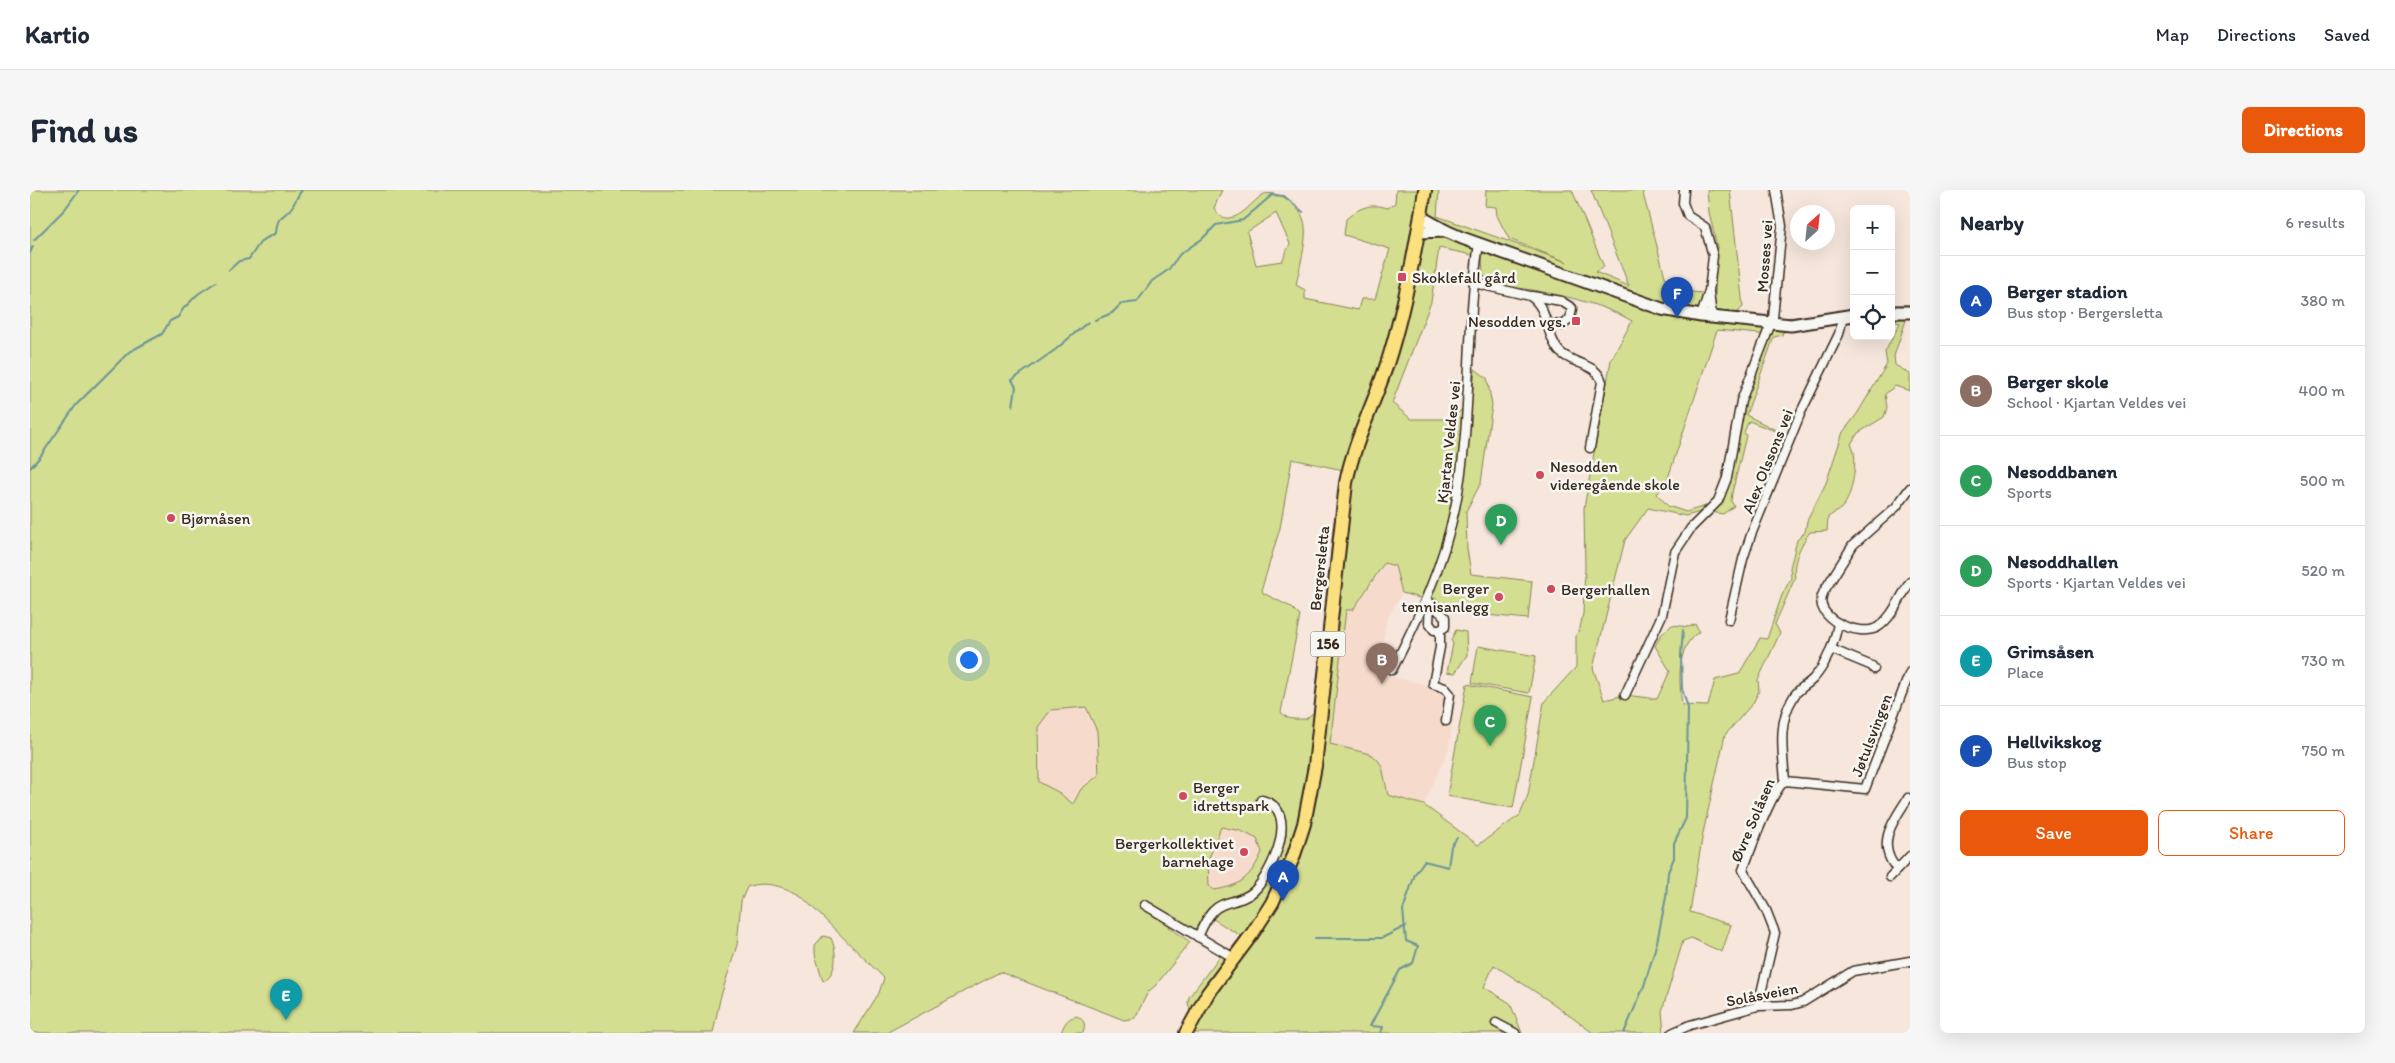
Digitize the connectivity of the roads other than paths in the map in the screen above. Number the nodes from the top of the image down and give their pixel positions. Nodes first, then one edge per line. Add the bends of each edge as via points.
1 (1425, 190) edge
2 (1684, 190) edge
3 (1776, 190) edge
4 (1419, 224) junction
5 (1479, 244) junction
6 (1474, 283) junction
7 (1530, 296) junction
8 (1895, 312) edge
9 (1910, 312) edge
10 (1706, 316) junction
11 (1848, 316) edge
12 (1545, 319) junction
13 (1771, 324) junction
14 (1590, 448) dead end
15 (1910, 488) edge
16 (1910, 582) edge
17 (1429, 601) junction
18 (1729, 620) dead end
19 (1838, 623) junction
20 (1440, 630) junction
21 (1831, 649) junction
22 (1874, 669) dead end
23 (1392, 670) dead end
24 (1910, 672) edge
25 (1625, 696) dead end
26 (1446, 721) dead end
27 (1785, 781) junction
28 (1908, 798) dead end
29 (1261, 800) dead end
30 (1910, 856) edge
31 (1896, 869) junction
32 (1890, 877) dead end
33 (1145, 905) dead end
34 (1198, 937) junction
35 (1234, 958) junction
36 (1910, 961) edge
37 (1758, 1006) junction
38 (1496, 1023) dead end
39 (1186, 1033) edge
40 (1515, 1033) edge
41 (1672, 1033) edge

1 - 4 main road, 156
2 - 10 street via 1683,203 1688,216 1705,227 1713,256
3 - 13 street, Mosses vei via 1781,242
4 - 5 main road
4 - 35 main road, Bergersletta / 156 via 1391,351 1346,483 1315,766 1304,824 1278,893
5 - 6 street, Kjartan Veldes vei
5 - 10 main road via 1644,304
6 - 7 street
6 - 17 street, Kjartan Veldes vei via 1468,393 1457,498
7 - 12 street via 1536,300
7 - 12 street via 1562,301 1572,308 1570,319 1563,325 1550,324
8 - 9 main road
10 - 13 main road
11 - 13 main road via 1801,324
11 - 18 street, Alex Olssons vei via 1802,412 1749,541
12 - 14 street via 1549,336 1559,351 1597,372 1602,379
13 - 25 street, Mosses vei via 1741,401 1723,491 1715,504 1687,532 1675,552 1662,615
15 - 19 street via 1896,507 1853,545 1821,596 1822,607 1828,617
16 - 19 street via 1878,627 1865,630
17 - 20 street, Kjartan Veldes vei via 1429,623 1434,630
17 - 20 street via 1445,617 1444,627
17 - 23 street, Kjartan Veldes vei
19 - 21 street, Øvre Solåsen
20 - 26 street via 1433,684 1445,688 1450,694
21 - 22 street
21 - 27 street, Øvre Solåsen via 1815,677 1796,693 1787,709 1782,735
24 - 27 street, Jøtulsvingen via 1865,789
27 - 37 street, Øvre Solåsen via 1743,870 1775,933
28 - 31 street via 1886,839 1887,855
29 - 34 street via 1275,808 1282,831 1272,862 1261,882 1248,896 1215,908
30 - 31 street
31 - 32 street
33 - 34 street
34 - 35 street
35 - 39 main road, Bergersletta / 156 via 1208,993
36 - 37 street, Solåsveien via 1853,971 1803,1002
37 - 41 street, Solåsveien
38 - 40 street

